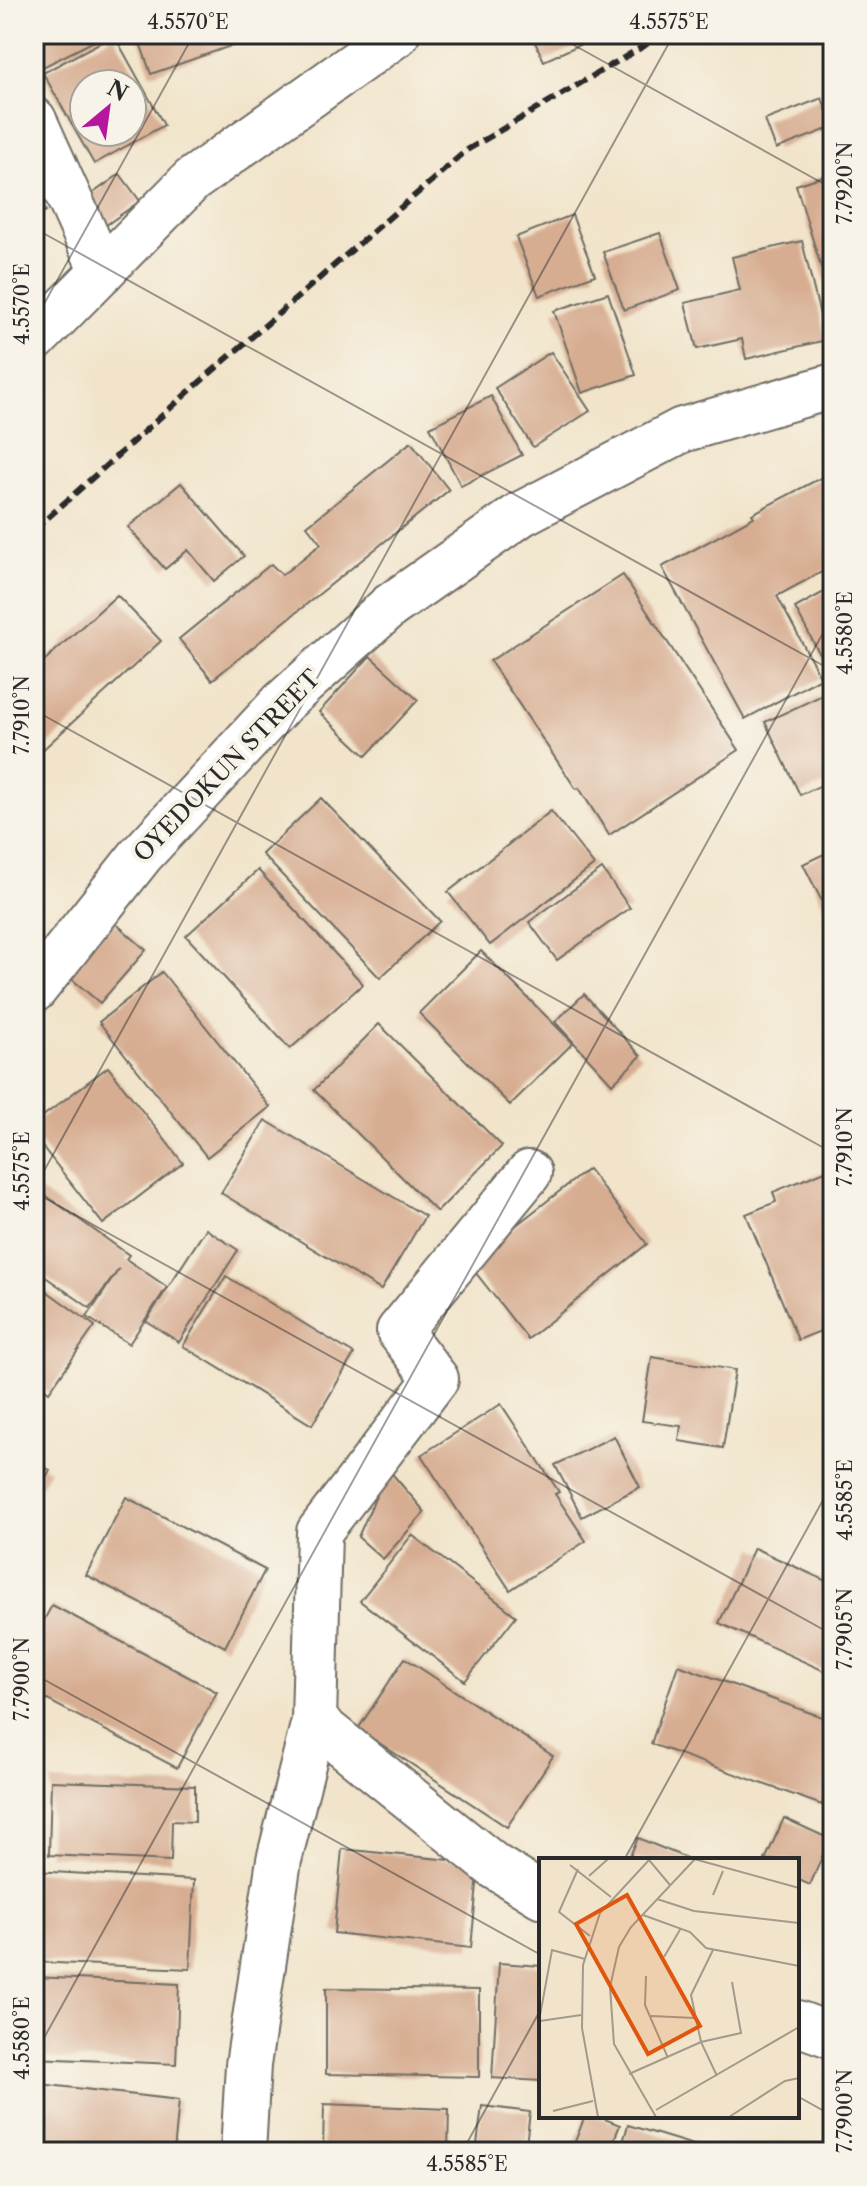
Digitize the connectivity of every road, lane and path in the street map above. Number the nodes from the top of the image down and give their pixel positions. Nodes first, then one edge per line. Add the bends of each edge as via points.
1 (397, 34) edge
2 (34, 120) edge
3 (102, 271) junction
4 (34, 340) edge
5 (833, 386) edge
6 (34, 990) edge
7 (529, 1173) dead end
8 (314, 1721) junction
9 (539, 1894) edge
10 (799, 2024) edge
11 (833, 2036) edge
12 (243, 2152) edge

1 - 3 street via 192,180
2 - 3 street
3 - 4 street
5 - 6 street, OYEDOKUN STREET via 682,430 521,514 390,606 282,703 162,831
7 - 8 street via 399,1331 436,1379 319,1532
8 - 9 street via 494,1866
8 - 12 street via 279,1860 248,2065
10 - 11 street

